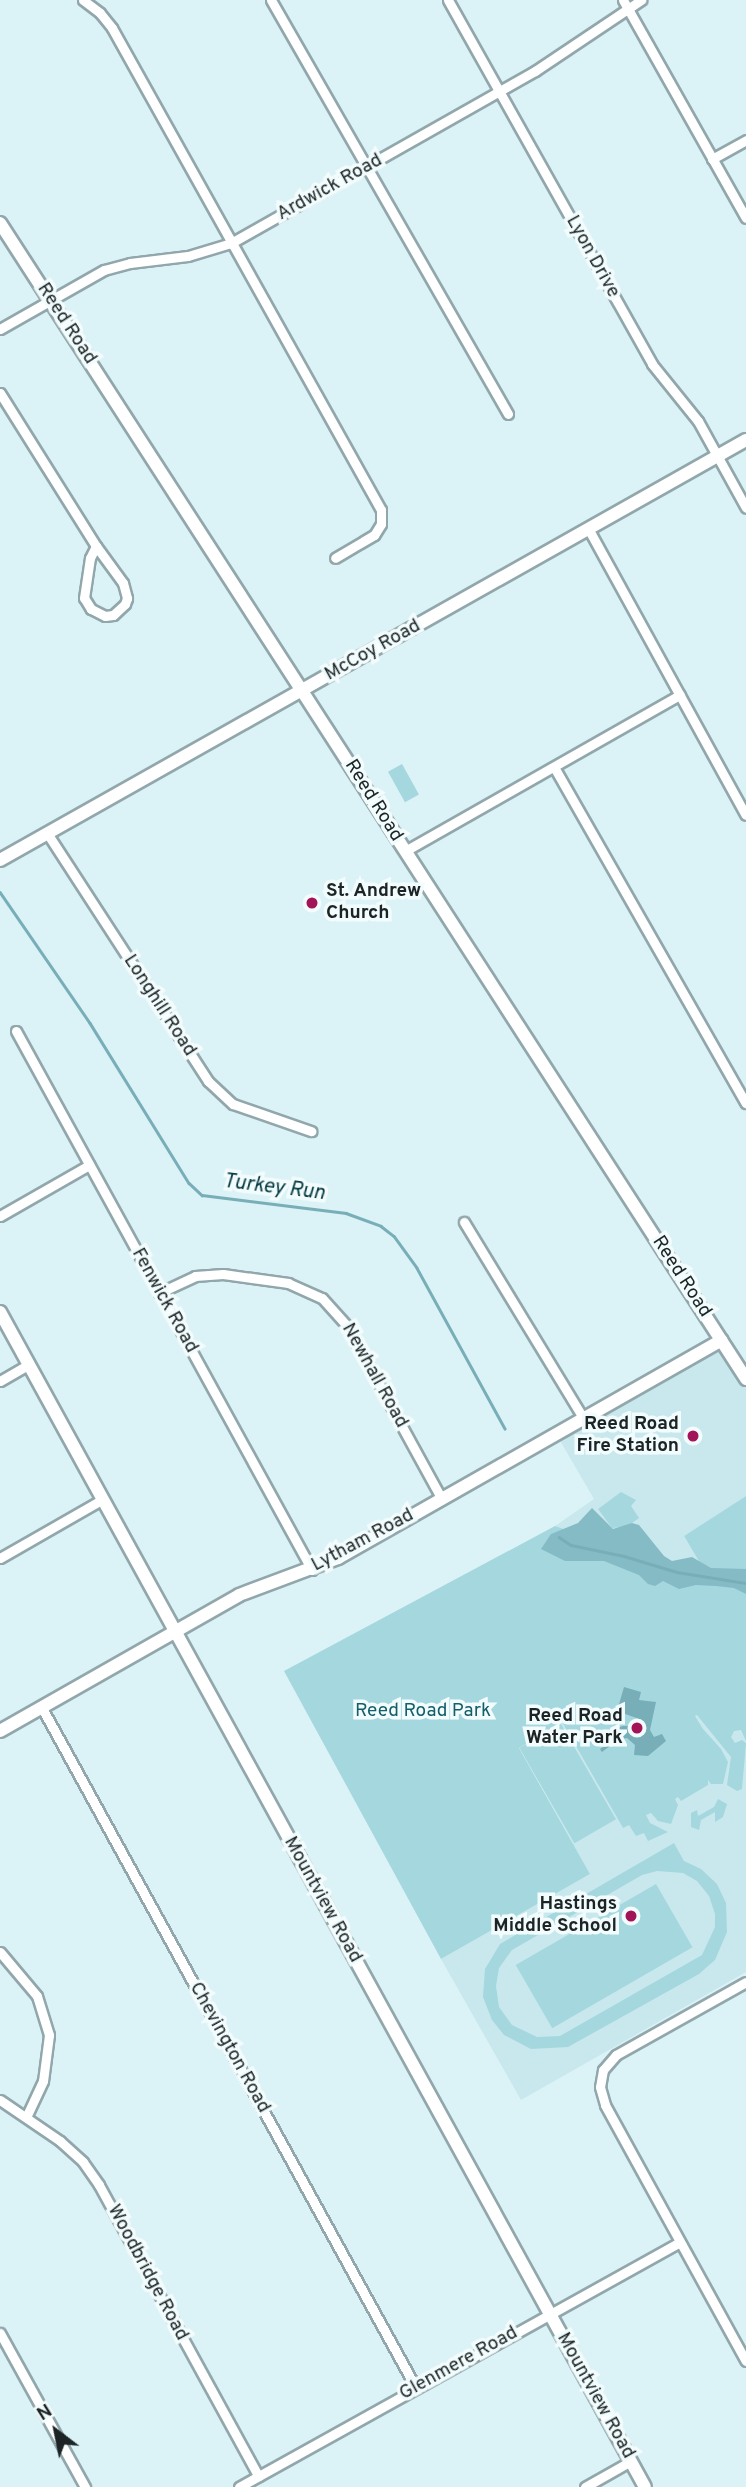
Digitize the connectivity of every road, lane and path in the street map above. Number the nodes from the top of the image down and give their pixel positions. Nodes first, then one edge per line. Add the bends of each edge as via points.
1 (83, 0) edge
2 (271, 0) edge
3 (448, 0) edge
4 (641, 0) edge
5 (626, 4) edge
6 (499, 92) junction
7 (746, 140) edge
8 (712, 159) junction
9 (366, 168) junction
10 (746, 218) edge
11 (0, 223) edge
12 (231, 243) junction
13 (50, 300) junction
14 (0, 328) edge
15 (0, 393) edge
16 (508, 414) dead end
17 (746, 440) edge
18 (718, 456) junction
19 (746, 508) edge
20 (589, 530) junction
21 (96, 546) junction
22 (335, 558) dead end
23 (303, 690) junction
24 (680, 695) junction
25 (554, 767) junction
26 (746, 815) edge
27 (47, 833) junction
28 (405, 850) junction
29 (0, 860) edge
30 (16, 1031) dead end
31 (746, 1103) edge
32 (311, 1131) dead end
33 (89, 1165) junction
34 (0, 1216) edge
35 (464, 1222) dead end
36 (159, 1293) junction
37 (0, 1312) edge
38 (721, 1340) junction
39 (29, 1364) junction
40 (746, 1378) edge
41 (0, 1381) edge
42 (583, 1418) junction
43 (441, 1498) junction
44 (103, 1499) junction
45 (0, 1558) edge
46 (312, 1570) junction
47 (176, 1631) junction
48 (42, 1707) junction
49 (0, 1731) edge
50 (0, 1952) edge
51 (746, 1982) edge
52 (0, 2100) edge
53 (27, 2116) junction
54 (680, 2242) junction
55 (550, 2314) junction
56 (0, 2333) edge
57 (746, 2361) edge
58 (416, 2388) junction
59 (631, 2461) junction
60 (258, 2476) junction
61 (85, 2487) edge
62 (239, 2487) edge
63 (585, 2487) edge
64 (645, 2487) edge

1 - 12 street via 112,28
2 - 9 street
3 - 6 street, Lyon Drive
4 - 5 street, Ardwick Road
5 - 6 street, Ardwick Road
5 - 8 street
6 - 9 street, Ardwick Road
6 - 18 street, Lyon Drive via 652,364 689,407
7 - 8 street
8 - 10 street
9 - 12 street, Ardwick Road
9 - 16 street
11 - 13 main road, Reed Road
12 - 13 street, Ardwick Road via 188,256 104,270
12 - 22 street via 381,510 379,530
13 - 14 street, Ardwick Road
13 - 23 main road, Reed Road
15 - 21 street
17 - 18 main road, McCoy Road
18 - 19 street, Lyon Drive
18 - 20 main road, McCoy Road
20 - 23 main road, McCoy Road
20 - 24 street
21 - 21 street via 85,598 91,609 105,617 120,610 126,590
23 - 27 main road, McCoy Road
23 - 28 main road, Reed Road
24 - 25 street
24 - 26 street
25 - 28 street
25 - 31 street
27 - 29 main road, McCoy Road
27 - 32 street, Longhill Road via 208,1081 233,1104
28 - 38 main road, Reed Road
30 - 33 street, Fenwick Road
33 - 34 street
33 - 36 street, Fenwick Road
35 - 42 street
36 - 43 street, Newhall Road via 195,1276 223,1274 288,1283 322,1298 347,1326
36 - 46 street, Fenwick Road
37 - 39 main road, Mountview Road
38 - 40 main road, Reed Road
38 - 42 main road, Lytham Road
39 - 41 street
39 - 44 main road, Mountview Road
42 - 43 main road, Lytham Road
43 - 46 main road, Lytham Road
44 - 45 street
44 - 47 main road, Mountview Road
46 - 47 main road, Lytham Road via 239,1595
47 - 48 main road, Lytham Road
47 - 55 main road, Mountview Road
48 - 49 main road, Lytham Road
48 - 58 street, Chevington Road
50 - 53 street via 37,1996 49,2035 43,2081
51 - 54 street via 616,2055 601,2076 605,2105
52 - 53 street, Woodbridge Road
53 - 60 street, Woodbridge Road via 83,2162 99,2185
54 - 55 street, Glenmere Road
54 - 57 street
55 - 58 street, Glenmere Road
55 - 59 main road, Mountview Road
56 - 61 street
58 - 60 street, Glenmere Road
59 - 63 street
59 - 64 main road, Mountview Road
60 - 62 street, Glenmere Road

